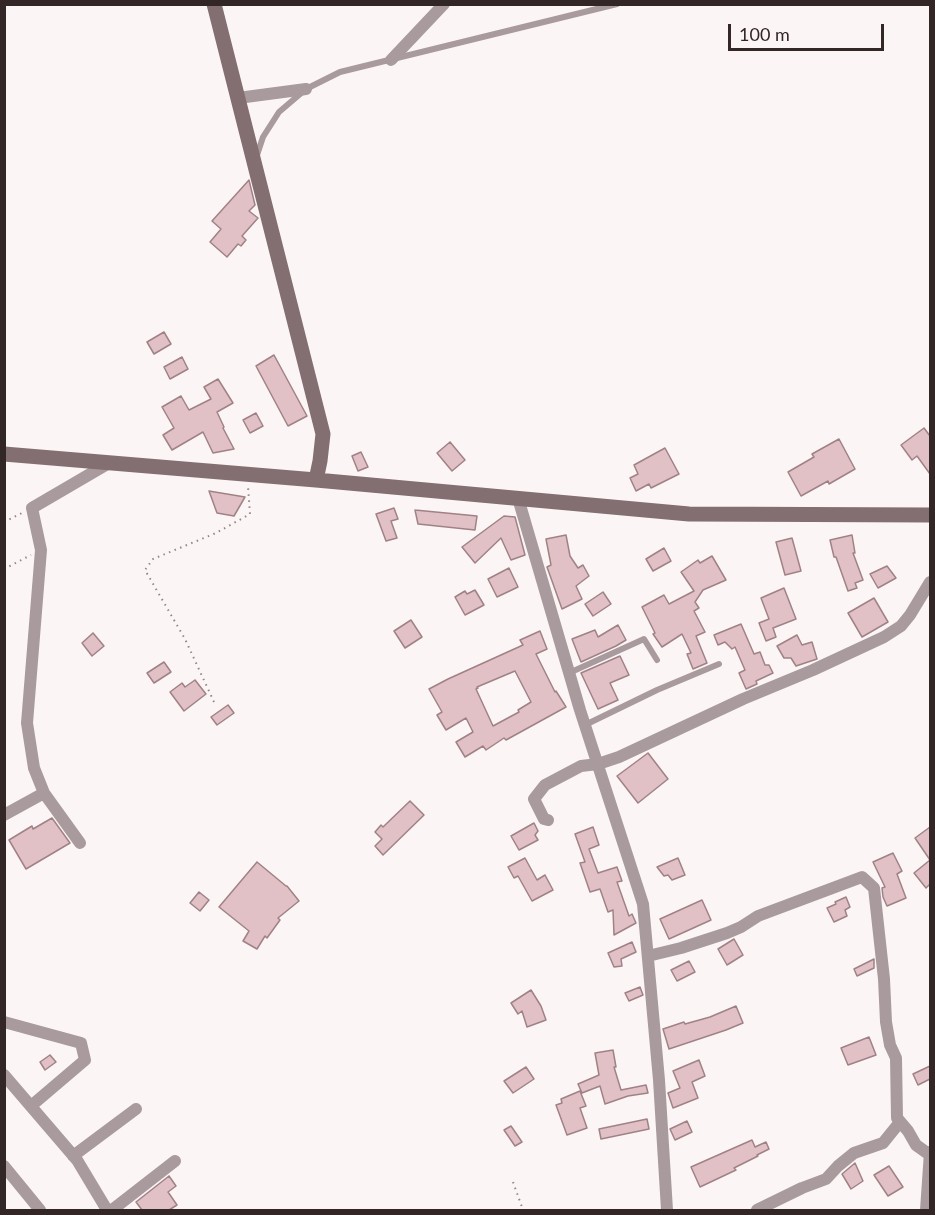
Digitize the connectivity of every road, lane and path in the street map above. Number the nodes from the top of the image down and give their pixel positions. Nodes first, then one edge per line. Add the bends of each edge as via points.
1 (214, 4) edge
2 (444, 4) edge
3 (617, 4) edge
4 (391, 60) junction
5 (306, 88) junction
6 (238, 99) junction
7 (255, 163) junction
8 (4, 454) edge
9 (109, 463) junction
10 (248, 474) junction
11 (316, 480) junction
12 (518, 498) junction
13 (32, 508) junction
14 (929, 516) edge
15 (4, 522) edge
16 (41, 550) junction
17 (4, 569) edge
18 (930, 582) edge
19 (657, 660) dead end
20 (718, 664) dead end
21 (569, 673) junction
22 (214, 702) dead end
23 (585, 725) junction
24 (598, 764) junction
25 (44, 793) junction
26 (4, 815) edge
27 (548, 820) dead end
28 (80, 843) dead end
29 (648, 956) junction
30 (4, 1022) edge
31 (4, 1075) edge
32 (31, 1106) junction
33 (136, 1109) dead end
34 (900, 1122) junction
35 (930, 1153) edge
36 (73, 1156) junction
37 (175, 1161) dead end
38 (4, 1166) edge
39 (513, 1182) dead end
40 (40, 1210) edge
41 (107, 1210) edge
42 (112, 1210) edge
43 (523, 1210) edge
44 (668, 1210) edge
45 (757, 1210) edge
46 (926, 1210) edge

1 - 6 main road
2 - 4 street
3 - 4 lane
4 - 5 lane via 340,72
5 - 6 street
5 - 7 lane via 279,112 263,137
6 - 7 main road
7 - 11 main road via 323,434
8 - 9 main road
9 - 10 main road
9 - 13 street
10 - 11 main road
10 - 22 path via 250,514 153,559 145,570 185,639
11 - 12 main road
12 - 14 main road via 689,514
12 - 21 street
13 - 15 path
13 - 16 street
16 - 17 path
16 - 25 street via 27,723 34,768
18 - 24 street via 901,626 884,637
19 - 21 lane via 645,639
20 - 23 lane
21 - 23 street
23 - 24 street
24 - 27 street via 581,766 545,785 534,799
24 - 29 street via 643,904
25 - 26 street
25 - 28 street
29 - 34 street via 727,933 758,916 862,877 874,888 886,1022 896,1058
29 - 44 street
30 - 32 street via 81,1043 85,1060
31 - 32 street
32 - 36 street
33 - 36 street
34 - 35 street via 916,1145
34 - 45 street via 883,1143 854,1153 826,1179
35 - 46 street
36 - 41 street
37 - 42 street
38 - 40 street
39 - 43 path

